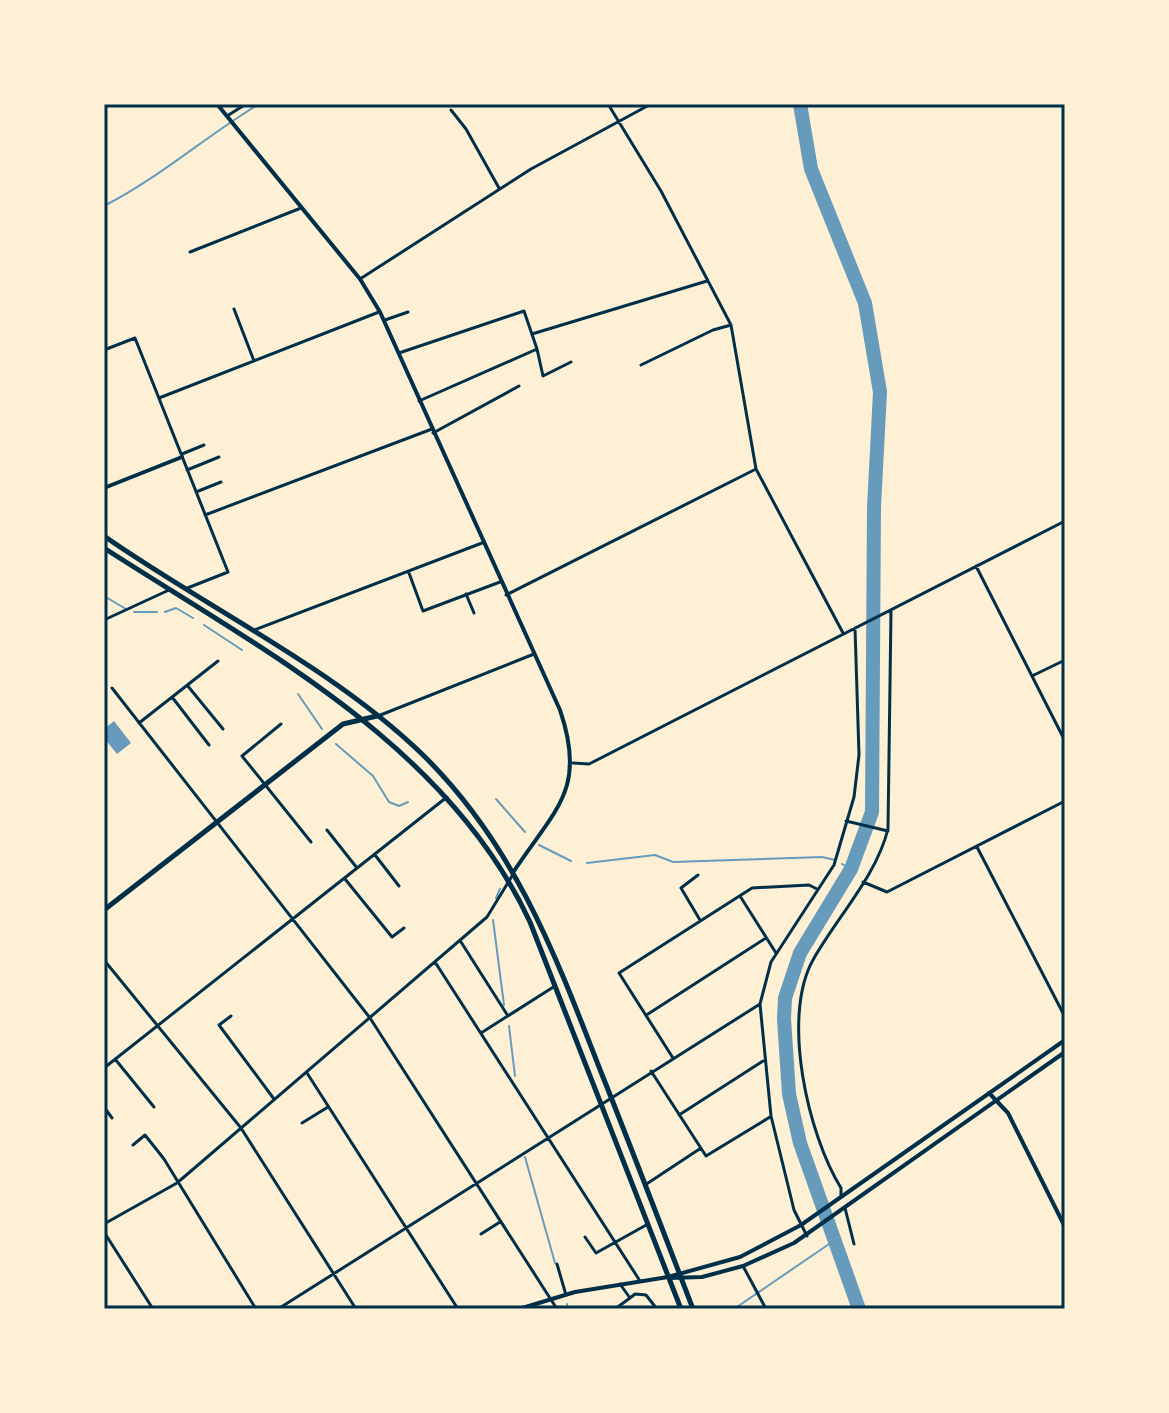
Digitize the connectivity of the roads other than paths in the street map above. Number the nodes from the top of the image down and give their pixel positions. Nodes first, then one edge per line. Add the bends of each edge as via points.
1 (217, 104) edge
2 (246, 104) edge
3 (608, 104) edge
4 (651, 104) edge
5 (451, 110) dead end
6 (229, 119) junction
7 (620, 120) junction
8 (499, 189) junction
9 (301, 208) junction
10 (190, 252) dead end
11 (360, 279) junction
12 (707, 281) junction
13 (234, 309) dead end
14 (380, 312) junction
15 (408, 312) dead end
16 (384, 321) junction
17 (731, 325) junction
18 (532, 334) junction
19 (537, 349) junction
20 (104, 350) edge
21 (398, 353) junction
22 (254, 361) junction
23 (571, 362) dead end
24 (641, 365) dead end
25 (519, 386) dead end
26 (159, 398) junction
27 (419, 401) junction
28 (432, 431) junction
29 (204, 445) dead end
30 (181, 456) junction
31 (219, 457) dead end
32 (756, 469) junction
33 (187, 470) junction
34 (221, 482) dead end
35 (104, 488) edge
36 (196, 492) junction
37 (205, 515) junction
38 (1065, 521) edge
39 (104, 536) edge
40 (482, 543) junction
41 (104, 548) edge
42 (976, 566) junction
43 (409, 573) junction
44 (500, 582) junction
45 (185, 589) junction
46 (169, 590) junction
47 (466, 594) junction
48 (506, 595) junction
49 (889, 612) junction
50 (474, 613) dead end
51 (104, 620) edge
52 (856, 627) junction
53 (251, 631) junction
54 (843, 633) junction
55 (534, 654) junction
56 (1065, 660) edge
57 (218, 661) dead end
58 (1032, 676) junction
59 (187, 685) junction
60 (112, 688) dead end
61 (172, 697) junction
62 (377, 716) junction
63 (362, 719) junction
64 (139, 723) junction
65 (281, 724) dead end
66 (223, 729) dead end
67 (1065, 741) edge
68 (209, 745) dead end
69 (573, 763) junction
70 (266, 785) junction
71 (447, 797) junction
72 (1065, 801) edge
73 (848, 821) junction
74 (217, 822) junction
75 (327, 830) dead end
76 (886, 830) junction
77 (311, 842) dead end
78 (977, 847) junction
79 (375, 855) junction
80 (357, 869) junction
81 (514, 871) junction
82 (698, 875) dead end
83 (345, 879) junction
84 (863, 882) junction
85 (509, 883) junction
86 (399, 886) dead end
87 (817, 889) junction
88 (740, 896) junction
89 (104, 910) edge
90 (294, 920) junction
91 (700, 920) junction
92 (404, 928) dead end
93 (766, 938) junction
94 (460, 941) junction
95 (776, 953) junction
96 (104, 960) edge
97 (435, 962) junction
98 (555, 986) junction
99 (760, 1004) junction
100 (647, 1014) junction
101 (231, 1016) dead end
102 (508, 1016) junction
103 (1065, 1017) edge
104 (370, 1018) junction
105 (157, 1027) junction
106 (481, 1033) junction
107 (1065, 1040) edge
108 (1065, 1052) edge
109 (673, 1058) junction
110 (115, 1059) junction
111 (764, 1060) junction
112 (104, 1068) edge
113 (651, 1071) junction
114 (306, 1072) junction
115 (989, 1093) junction
116 (611, 1098) junction
117 (274, 1099) junction
118 (997, 1102) junction
119 (603, 1104) junction
120 (104, 1107) edge
121 (154, 1107) dead end
122 (328, 1107) junction
123 (679, 1115) junction
124 (771, 1116) junction
125 (112, 1118) dead end
126 (302, 1123) dead end
127 (241, 1128) junction
128 (548, 1137) junction
129 (133, 1145) dead end
130 (701, 1148) junction
131 (177, 1183) junction
132 (476, 1183) junction
133 (645, 1185) junction
134 (841, 1197) junction
135 (843, 1210) junction
136 (500, 1222) junction
137 (104, 1224) edge
138 (648, 1224) junction
139 (801, 1225) junction
140 (1065, 1225) edge
141 (405, 1228) junction
142 (104, 1232) edge
143 (481, 1234) dead end
144 (807, 1236) junction
145 (585, 1237) dead end
146 (614, 1242) junction
147 (854, 1244) dead end
148 (557, 1264) dead end
149 (743, 1266) junction
150 (679, 1273) junction
151 (333, 1274) junction
152 (668, 1277) junction
153 (682, 1280) junction
154 (640, 1281) junction
155 (620, 1284) junction
156 (566, 1295) junction
157 (630, 1298) junction
158 (550, 1299) junction
159 (153, 1309) edge
160 (256, 1309) edge
161 (278, 1309) edge
162 (356, 1309) edge
163 (458, 1309) edge
164 (519, 1309) edge
165 (557, 1309) edge
166 (615, 1309) edge
167 (657, 1309) edge
168 (681, 1309) edge
169 (693, 1309) edge
170 (766, 1309) edge

1 - 6 street
2 - 6 street
3 - 7 street
4 - 7 street
5 - 8 street
6 - 9 street
7 - 8 street
7 - 12 street
8 - 11 street
9 - 10 street
9 - 11 street
11 - 14 street
12 - 17 street
12 - 18 street
13 - 22 street
14 - 16 street
14 - 22 street
15 - 16 street
16 - 21 street
17 - 24 street
17 - 32 street
18 - 19 street
18 - 21 street via 524,311
19 - 23 street via 543,376
19 - 27 street
20 - 26 street via 135,338
21 - 27 street
22 - 26 street
25 - 28 street
26 - 30 street
27 - 28 street
28 - 37 street
28 - 40 street
29 - 30 street
30 - 33 street
30 - 35 street
31 - 33 street
32 - 48 street
32 - 54 street
33 - 36 street
34 - 36 street
36 - 37 street
37 - 45 street via 228,572
38 - 42 street
39 - 45 main road
40 - 43 street
40 - 44 street
41 - 46 main road
42 - 49 street
42 - 58 street
43 - 47 street via 423,611
43 - 53 street
44 - 47 street
44 - 48 street
45 - 53 main road
46 - 51 street
46 - 63 main road
47 - 50 street
48 - 55 street
49 - 52 street
49 - 76 street
52 - 54 street
52 - 73 street via 858,778
53 - 62 main road
54 - 69 street via 589,764
55 - 62 street
55 - 69 street via 560,710
56 - 58 street
57 - 59 street
58 - 67 street
59 - 61 street
59 - 66 street
60 - 64 street
61 - 64 street
61 - 68 street
62 - 63 main road
62 - 81 main road via 461,796
63 - 70 main road via 343,724
63 - 71 main road
64 - 74 street
65 - 70 street via 242,756
69 - 81 street via 563,797
70 - 74 main road
70 - 77 street
71 - 79 street
71 - 85 main road
72 - 78 street
73 - 76 street
73 - 87 street via 840,852
74 - 89 main road
74 - 90 street
75 - 80 street
76 - 84 street via 880,854
78 - 84 street via 887,892
78 - 103 street
79 - 80 street
79 - 86 street
80 - 83 street
81 - 85 street
81 - 116 main road via 552,948
82 - 91 street via 681,888
83 - 90 street
83 - 92 street via 392,937
84 - 134 street via 812,962 800,1003 802,1063 813,1128
85 - 94 street via 487,917
85 - 98 main road
87 - 88 street via 752,888
87 - 95 street
88 - 91 street
88 - 93 street
90 - 104 street
90 - 105 street
91 - 100 street via 619,973
93 - 95 street
93 - 100 street
94 - 97 street
94 - 102 street
95 - 99 street
96 - 105 street
97 - 104 street
97 - 106 street
98 - 102 street
98 - 119 main road
99 - 109 street
99 - 111 street
100 - 109 street
101 - 117 street via 219,1025
102 - 106 street
104 - 114 street
104 - 132 street
105 - 110 street
105 - 127 street
106 - 128 street
107 - 115 street
108 - 118 street
109 - 113 street
110 - 112 street
110 - 121 street
111 - 123 street
111 - 124 street
113 - 116 street
113 - 123 street
114 - 117 street
114 - 122 street
115 - 118 street
115 - 134 street
116 - 119 street
116 - 133 main road
117 - 127 street
118 - 135 street
118 - 140 street via 1008,1113
119 - 128 street
119 - 138 main road
120 - 125 street
122 - 126 street
122 - 141 street
123 - 130 street
124 - 130 street via 706,1156
124 - 139 street
127 - 131 street
127 - 151 street
128 - 132 street
128 - 146 street
129 - 131 street via 145,1135
130 - 133 street
131 - 137 street
131 - 160 street
132 - 136 street
132 - 141 street
133 - 150 main road
134 - 139 street
135 - 144 street
135 - 147 street
136 - 143 street
136 - 158 street
138 - 146 street
138 - 152 main road
139 - 144 street
139 - 150 street via 740,1257
141 - 151 street
141 - 163 street
142 - 159 street
144 - 149 street
145 - 146 street via 596,1253
146 - 154 street
148 - 156 street
149 - 153 street
149 - 170 street
150 - 152 street
150 - 153 main road
151 - 161 street
151 - 162 street
152 - 153 street
152 - 154 street
152 - 168 main road
153 - 169 main road
154 - 155 street
155 - 156 street
155 - 157 street
156 - 158 street
157 - 166 street
157 - 167 street via 646,1295
158 - 164 street
158 - 165 street

